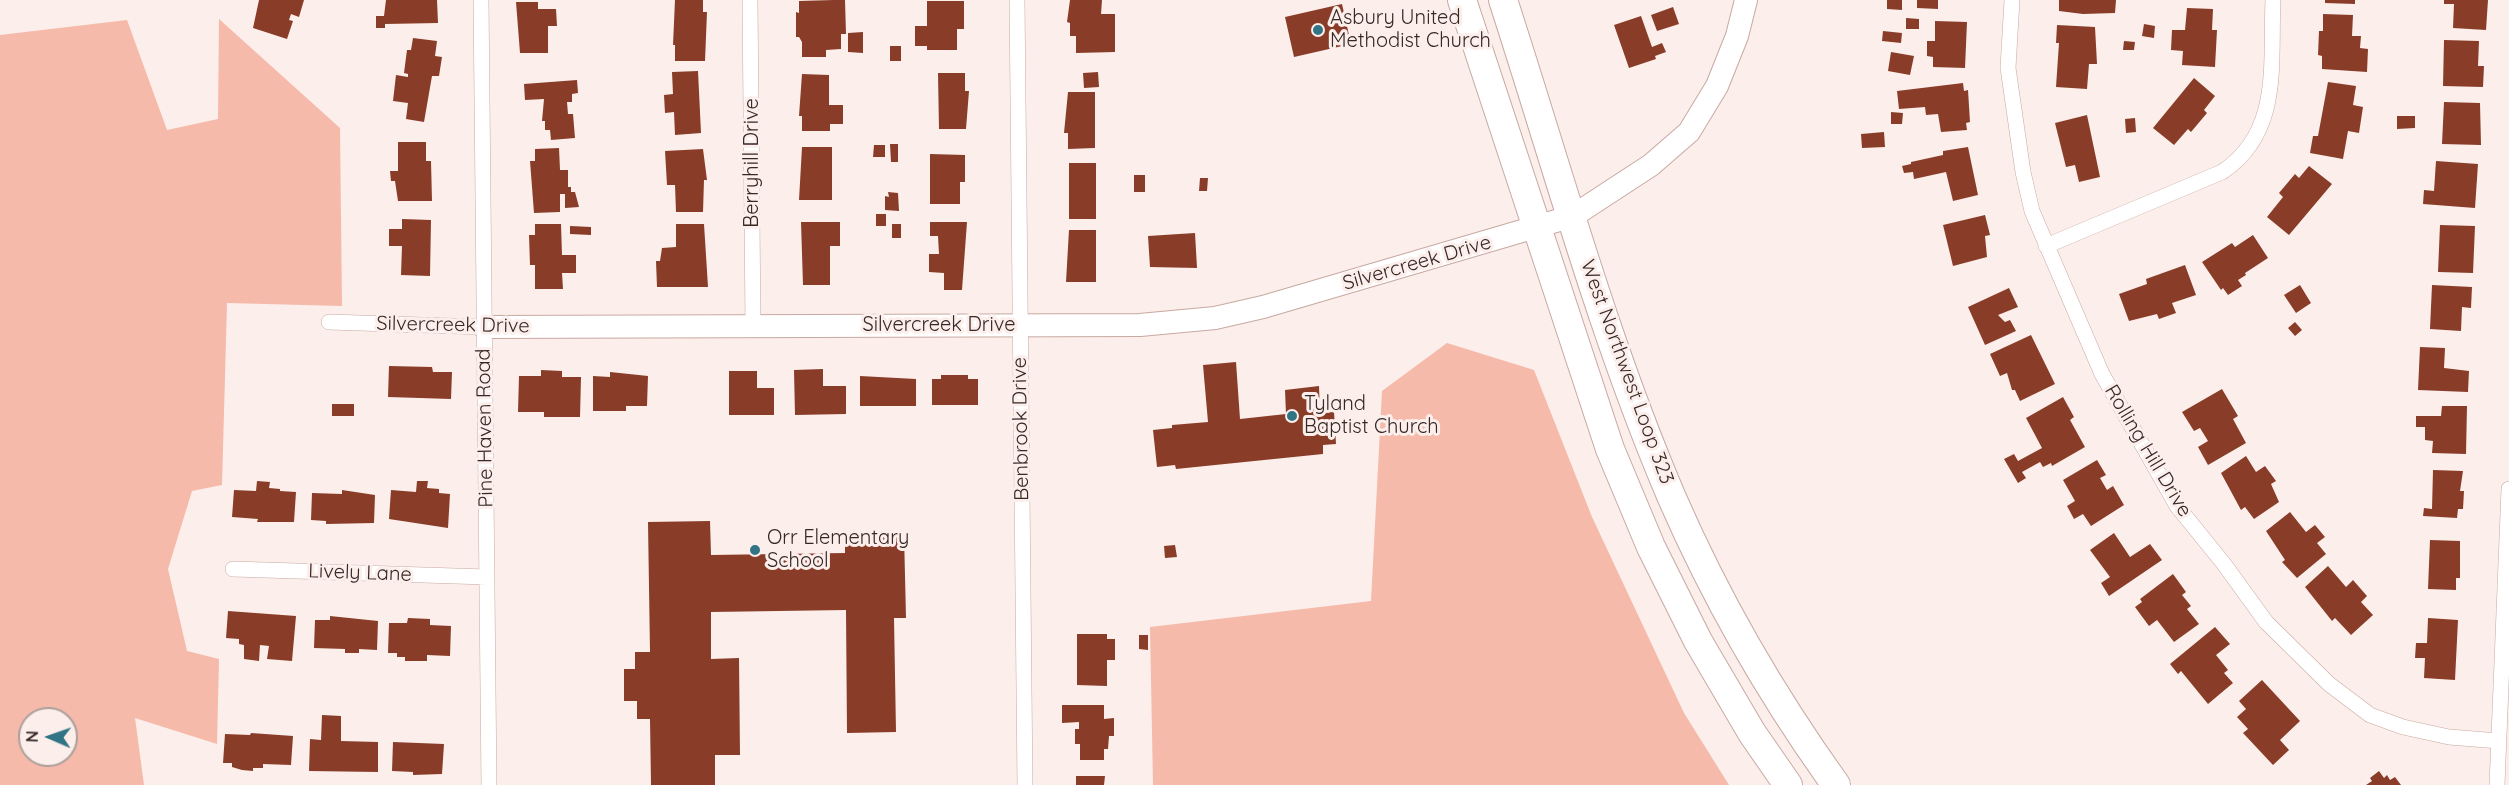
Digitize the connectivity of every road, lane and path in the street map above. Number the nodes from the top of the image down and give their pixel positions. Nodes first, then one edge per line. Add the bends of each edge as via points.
1 (481, 0) edge
2 (750, 0) edge
3 (1017, 0) edge
4 (1462, 0) edge
5 (1503, 0) edge
6 (1746, 0) edge
7 (2012, 0) edge
8 (2273, 0) edge
9 (1573, 216) junction
10 (1537, 227) junction
11 (2046, 246) junction
12 (328, 322) dead end
13 (1020, 325) junction
14 (753, 326) junction
15 (484, 327) junction
16 (2509, 489) edge
17 (233, 569) dead end
18 (487, 577) junction
19 (2499, 741) junction
20 (489, 785) edge
21 (1025, 785) edge
22 (1788, 785) edge
23 (1836, 785) edge
24 (2497, 785) edge

1 - 15 street, Pine Haven Road
2 - 14 street, Berryhill Drive
3 - 13 street, Benbrook Drive
4 - 10 highway, West Northwest Loop 323
5 - 9 highway, West Northwest Loop 323
6 - 9 street, Silvercreek Drive via 1717,86 1689,132 1652,165
7 - 11 street, Rolling Hill Drive via 2008,68 2014,114 2028,191
8 - 11 street via 2265,122 2242,156 2222,172
9 - 10 street, Silvercreek Drive
9 - 23 highway, West Northwest Loop 323 via 1624,375 1674,501 1754,658
10 - 13 street, Silvercreek Drive via 1287,301 1215,318 1152,325
10 - 22 highway, West Northwest Loop 323 via 1610,449 1651,546 1698,641
11 - 19 street, Rolling Hill Drive via 2102,374 2177,506 2266,622 2329,684 2370,716 2449,737
12 - 15 street, Silvercreek Drive
13 - 14 street, Silvercreek Drive
13 - 21 street, Benbrook Drive
14 - 15 street, Silvercreek Drive
15 - 18 street, Pine Haven Road
16 - 19 street
17 - 18 street, Lively Lane
18 - 20 street, Pine Haven Road
19 - 24 street

